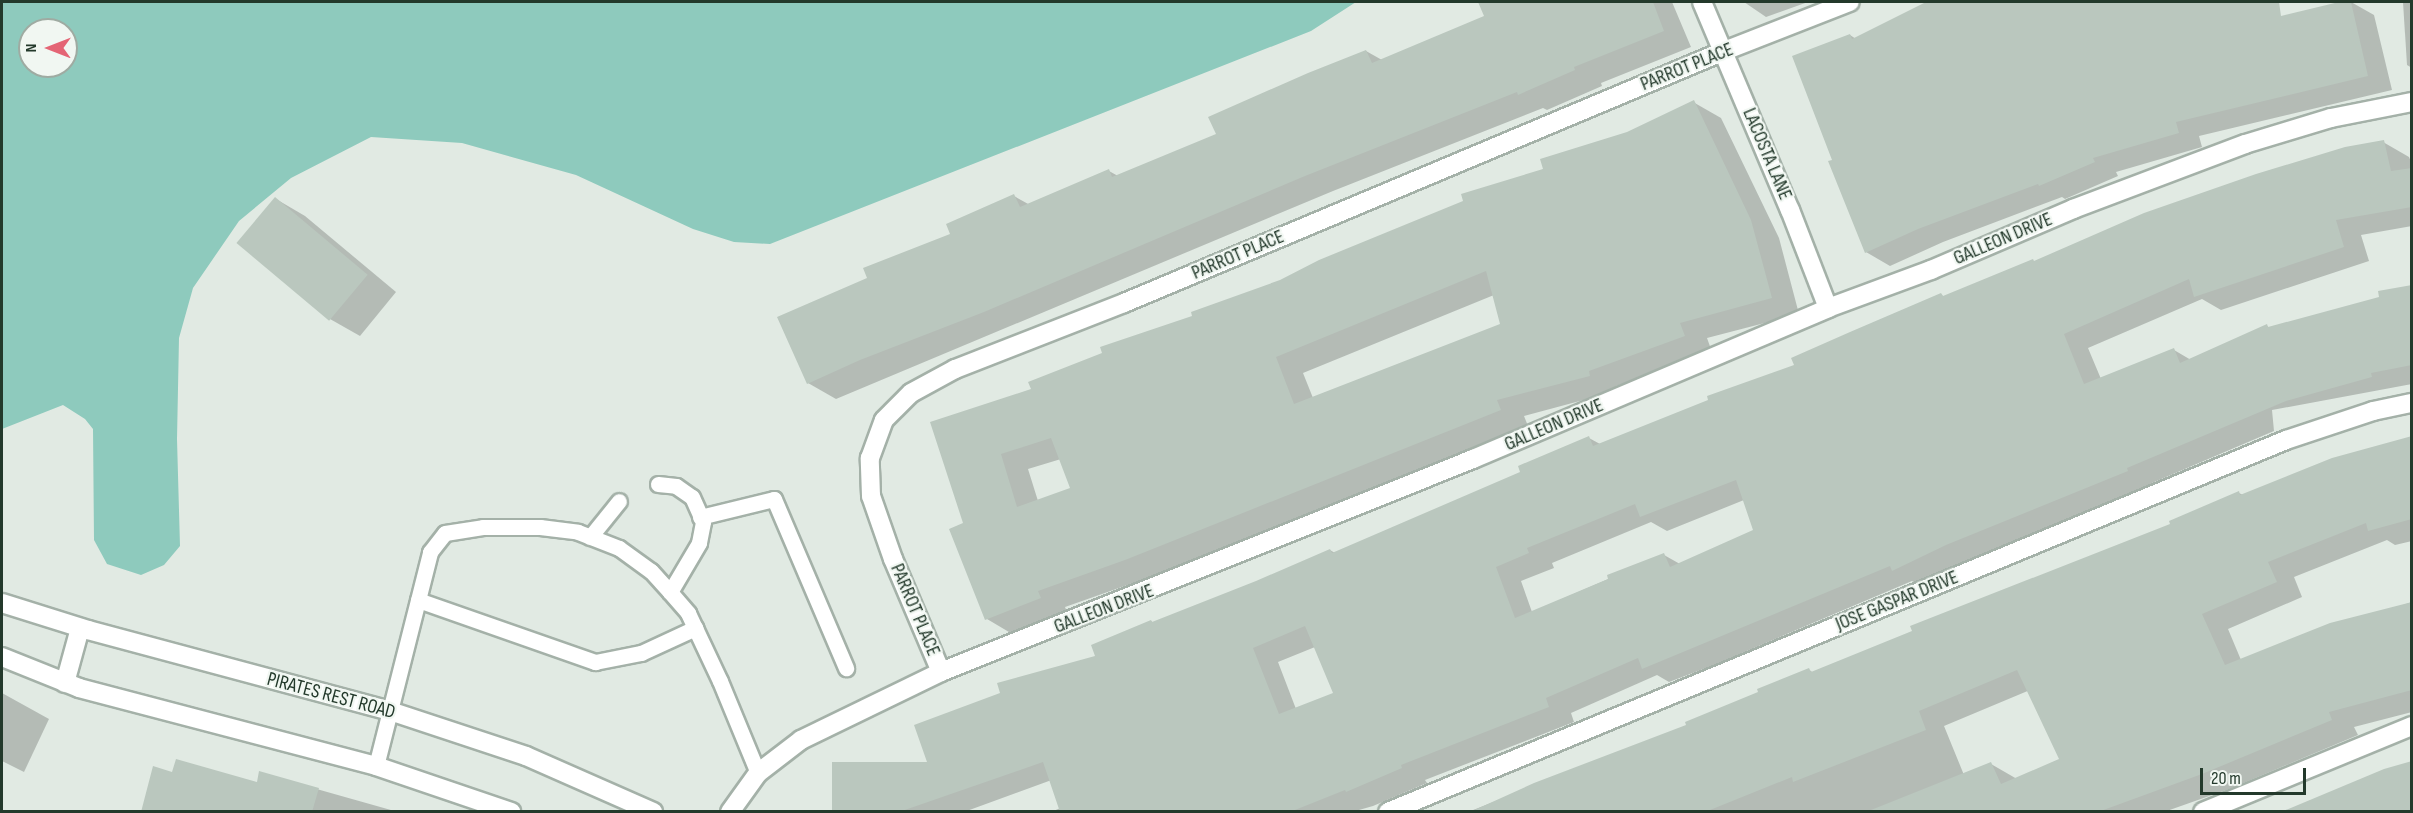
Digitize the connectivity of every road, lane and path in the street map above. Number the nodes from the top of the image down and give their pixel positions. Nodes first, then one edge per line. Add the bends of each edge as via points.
1 (1702, 2) edge
2 (1850, 2) edge
3 (1724, 51) junction
4 (2412, 102) edge
5 (1828, 308) junction
6 (2412, 403) edge
7 (658, 484) dead end
8 (620, 501) dead end
9 (700, 517) junction
10 (590, 537) junction
11 (670, 592) junction
12 (418, 600) junction
13 (2, 603) edge
14 (80, 628) junction
15 (695, 628) junction
16 (2, 657) edge
17 (846, 668) dead end
18 (941, 672) junction
19 (65, 683) junction
20 (390, 711) junction
21 (2412, 726) edge
22 (376, 766) junction
23 (758, 773) junction
24 (511, 812) edge
25 (653, 812) edge
26 (730, 812) edge
27 (1388, 812) edge
28 (2203, 812) edge

1 - 3 street, LACOSTA LANE
2 - 3 street, PARROT PLACE
3 - 5 street, LACOSTA LANE
3 - 18 street, PARROT PLACE via 1135,298 955,369 911,393 884,420 870,458 871,496
4 - 5 street, GALLEON DRIVE via 2331,118 2246,144
5 - 18 street, GALLEON DRIVE via 1473,459
6 - 27 street, JOSE GASPAR DRIVE via 2373,411 2286,440
7 - 9 lane via 676,486 692,497
8 - 10 lane
9 - 11 lane via 703,522 699,543
9 - 17 lane via 774,500
10 - 11 lane via 620,548 651,571
10 - 12 lane via 540,527 483,527 445,533 430,552
11 - 15 lane
12 - 15 lane via 595,662 641,653
12 - 20 lane
13 - 14 street, PIRATES REST ROAD
14 - 19 street
14 - 20 street, PIRATES REST ROAD
15 - 23 lane
16 - 19 street
18 - 23 street, GALLEON DRIVE via 801,740
19 - 22 street
20 - 22 lane
20 - 25 street, PIRATES REST ROAD via 526,756
21 - 28 street
22 - 24 street
23 - 26 street, GALLEON DRIVE

